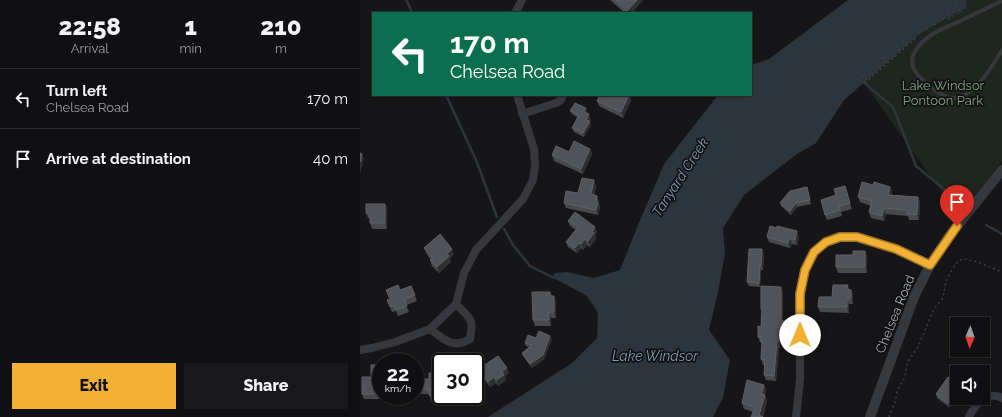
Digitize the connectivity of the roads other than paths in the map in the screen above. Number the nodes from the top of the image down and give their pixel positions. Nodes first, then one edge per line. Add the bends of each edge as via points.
1 (522, 0) edge
2 (1002, 1) edge
3 (516, 12) edge
4 (1002, 50) edge
5 (516, 96) edge
6 (563, 96) edge
7 (522, 114) junction
8 (1002, 170) edge
9 (930, 265) junction
10 (456, 304) junction
11 (430, 328) junction
12 (360, 350) edge
13 (1002, 398) edge
14 (796, 417) edge
15 (870, 417) edge
16 (969, 417) edge

1 - 3 street
2 - 4 lane via 933,34 912,54 912,63 922,80 942,95 958,98 973,89 992,67
5 - 7 street
6 - 7 street via 556,104
7 - 10 street via 534,149 533,180 523,199 476,250 464,273
8 - 9 street, Chelsea Road via 950,235
9 - 14 street via 896,249 857,237 840,237 826,242 814,252 805,270 800,294 800,379
9 - 15 street, Chelsea Road via 914,298
10 - 11 street
10 - 11 street via 470,318 470,339 465,343 454,344
11 - 12 street via 395,342
13 - 16 street via 985,398 977,404

